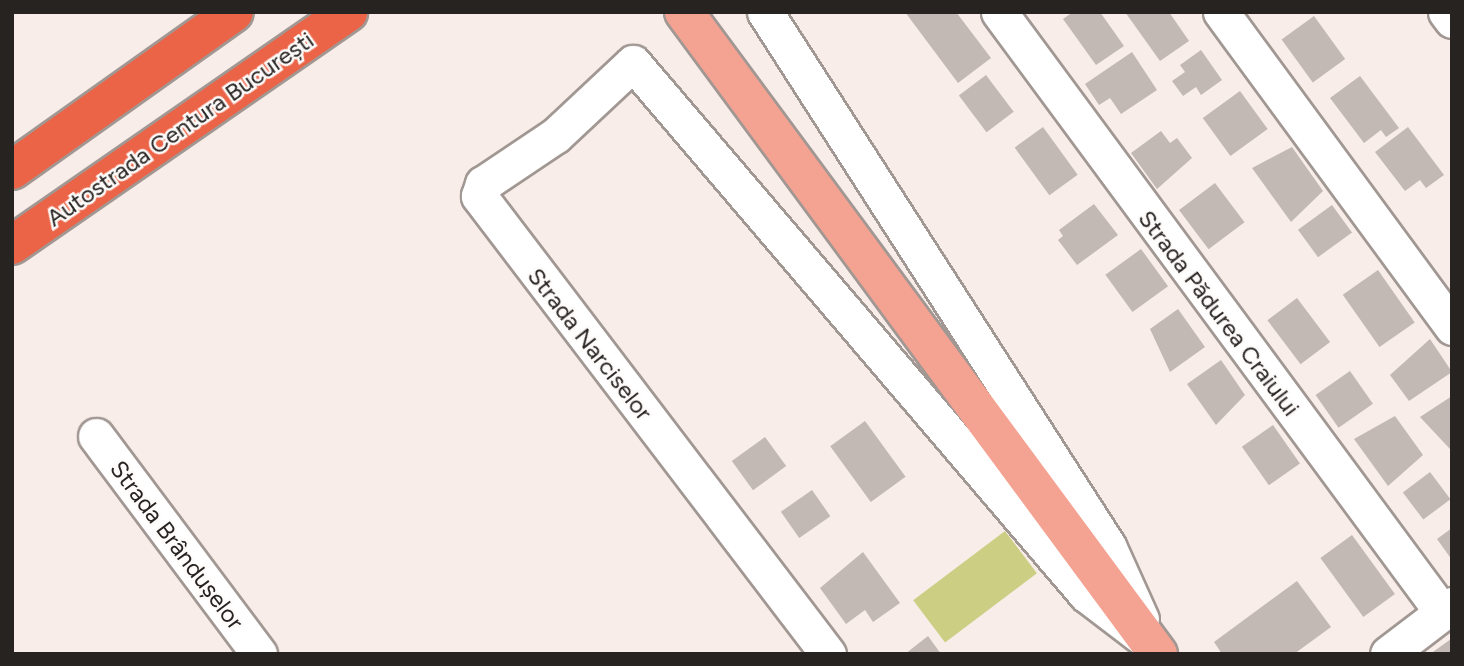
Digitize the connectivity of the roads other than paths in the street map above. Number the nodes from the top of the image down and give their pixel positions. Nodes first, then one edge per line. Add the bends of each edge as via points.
1 (234, 12) edge
2 (348, 12) edge
3 (684, 12) edge
4 (765, 12) edge
5 (999, 12) edge
6 (1221, 12) edge
7 (1446, 12) edge
8 (1452, 20) edge
9 (12, 170) edge
10 (12, 246) edge
11 (1452, 327) edge
12 (96, 436) dead end
13 (1447, 608) edge
14 (1152, 647) edge
15 (259, 654) edge
16 (828, 654) edge
17 (1388, 654) edge

1 - 9 highway
2 - 10 highway, Autostrada Centura București
3 - 14 main road
4 - 14 street via 1108,546 1133,592
5 - 13 street, Strada Pădurea Craiului
6 - 11 street
7 - 8 street
12 - 15 street, Strada Brândușelor
13 - 17 street, Strada Pădurea Craiului
14 - 16 street, Strada Narciselor via 1108,617 1086,594 632,64 556,135 483,184 479,196

